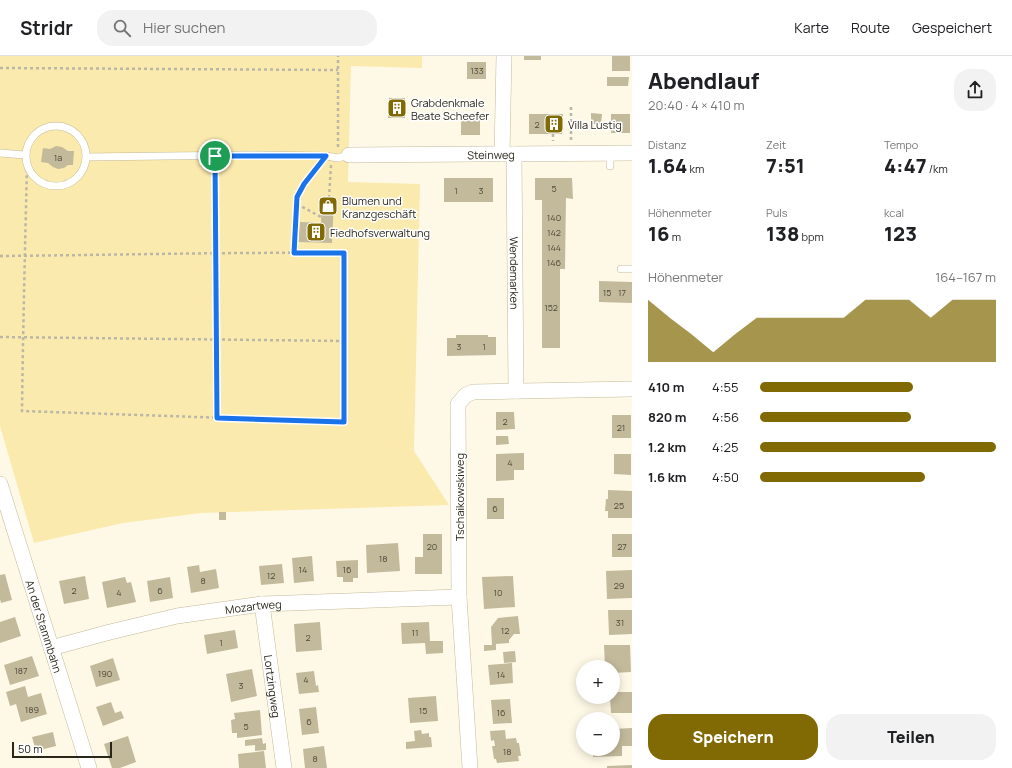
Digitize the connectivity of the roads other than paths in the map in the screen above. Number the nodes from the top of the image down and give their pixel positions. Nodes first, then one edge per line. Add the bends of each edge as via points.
1 (504, 56) edge
2 (0, 153) edge
3 (632, 153) edge
4 (508, 154) junction
5 (25, 155) junction
6 (336, 156) joint
7 (86, 157) junction
8 (621, 269) dead end
9 (632, 269) edge
10 (632, 390) edge
11 (516, 391) junction
12 (0, 484) edge
13 (459, 597) junction
14 (262, 604) junction
15 (51, 648) junction
16 (89, 768) edge
17 (284, 768) edge
18 (470, 768) edge

1 - 4 street, Wendemarken
2 - 5 lane
3 - 4 street, Steinweg via 610,160
4 - 6 street, Steinweg
4 - 11 street, Wendemarken
5 - 7 lane via 27,146 38,131 57,126 74,132 81,139
5 - 7 lane via 27,166 39,182 60,187 78,177 84,168
6 - 7 lane
8 - 9 lane
10 - 11 street, Tschaikowskiweg
11 - 13 street, Tschaikowskiweg via 473,392 466,394 458,404
12 - 15 street, An der Stammbahn
13 - 14 street, Mozartweg
13 - 18 street, Tschaikowskiweg
14 - 15 street, Mozartweg via 177,616
14 - 17 street, Lortzingweg
15 - 16 street, An der Stammbahn

